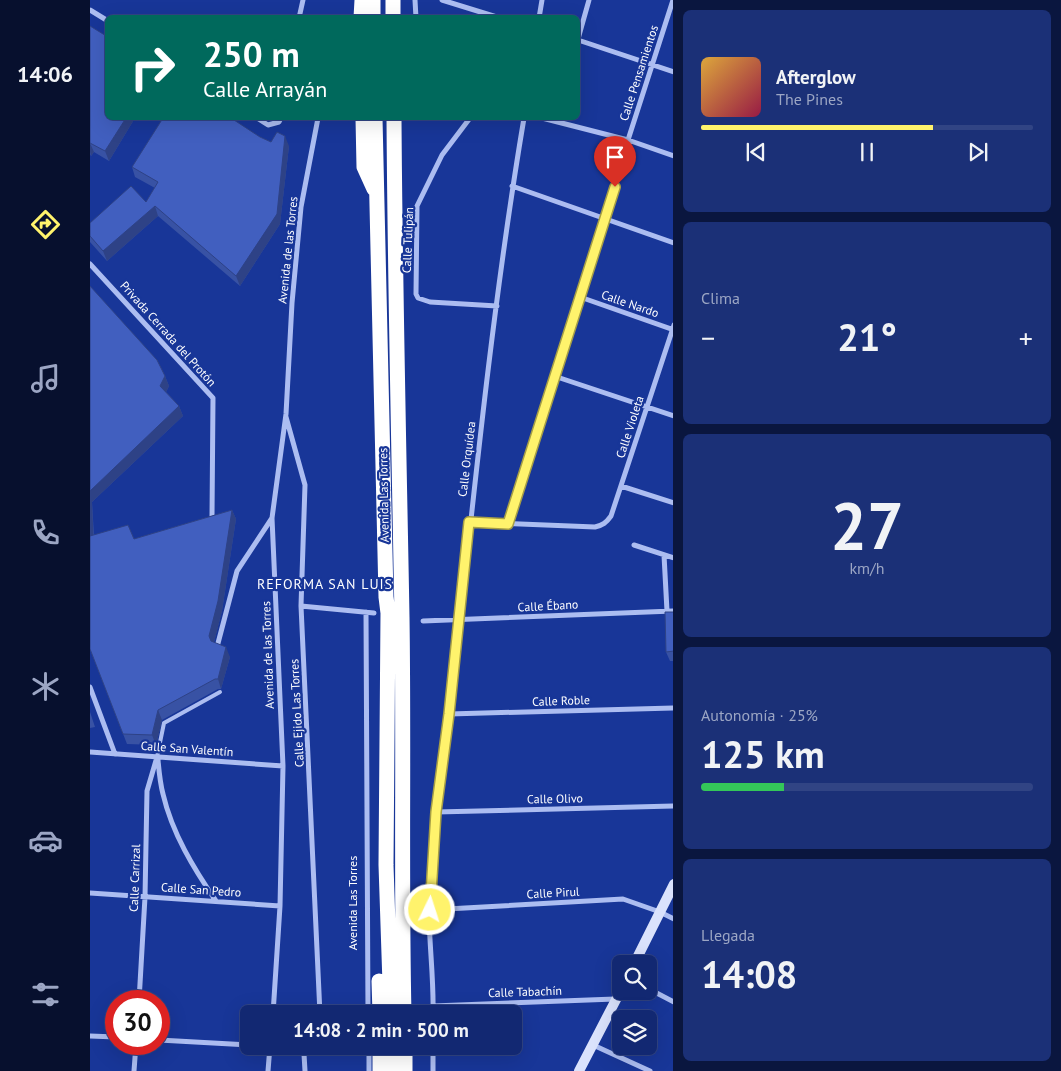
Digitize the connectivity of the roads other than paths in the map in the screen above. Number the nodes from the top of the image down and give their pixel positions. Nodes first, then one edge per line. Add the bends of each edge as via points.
1 (303, 0) edge
2 (362, 0) edge
3 (373, 0) edge
4 (393, 0) edge
5 (415, 0) edge
6 (442, 0) edge
7 (542, 0) edge
8 (589, 0) edge
9 (673, 0) edge
10 (90, 10) edge
11 (300, 15) edge
12 (361, 15) edge
13 (374, 15) edge
14 (393, 15) edge
15 (416, 15) edge
16 (490, 15) edge
17 (540, 15) edge
18 (105, 19) edge
19 (580, 33) edge
20 (580, 41) edge
21 (651, 65) junction
22 (673, 72) edge
23 (260, 120) edge
24 (280, 120) edge
25 (318, 120) edge
26 (363, 120) edge
27 (375, 120) edge
28 (394, 120) edge
29 (468, 120) edge
30 (524, 120) edge
31 (550, 120) edge
32 (628, 140) junction
33 (673, 156) edge
34 (512, 186) junction
35 (376, 194) junction
36 (606, 219) junction
37 (673, 243) edge
38 (90, 264) edge
39 (580, 297) junction
40 (497, 306) junction
41 (673, 328) edge
42 (554, 376) junction
43 (646, 407) junction
44 (286, 414) junction
45 (673, 416) edge
46 (621, 486) junction
47 (673, 503) edge
48 (212, 516) edge
49 (272, 518) junction
50 (469, 522) junction
51 (508, 524) junction
52 (634, 545) dead end
53 (664, 555) junction
54 (673, 558) edge
55 (301, 606) junction
56 (667, 611) junction
57 (673, 611) edge
58 (366, 612) junction
59 (374, 613) dead end
60 (460, 620) junction
61 (423, 621) dead end
62 (217, 647) edge
63 (90, 687) edge
64 (220, 692) dead end
65 (673, 708) edge
66 (449, 714) junction
67 (90, 752) edge
68 (115, 754) junction
69 (157, 757) junction
70 (283, 766) junction
71 (673, 806) edge
72 (436, 812) junction
73 (386, 865) junction
74 (401, 871) junction
75 (673, 886) edge
76 (90, 893) edge
77 (145, 897) junction
78 (216, 902) junction
79 (280, 906) junction
80 (430, 910) junction
81 (660, 912) junction
82 (673, 918) edge
83 (395, 931) junction
84 (638, 955) edge
85 (140, 990) edge
86 (657, 993) edge
87 (612, 994) edge
88 (616, 1000) edge
89 (673, 1001) edge
90 (274, 1005) edge
91 (320, 1005) edge
92 (368, 1005) edge
93 (380, 1005) edge
94 (391, 1005) edge
95 (403, 1005) edge
96 (410, 1005) edge
97 (434, 1005) edge
98 (449, 1005) edge
99 (90, 1036) edge
100 (105, 1037) edge
101 (170, 1041) edge
102 (240, 1044) edge
103 (593, 1045) junction
104 (135, 1055) edge
105 (269, 1055) edge
106 (304, 1055) edge
107 (369, 1055) edge
108 (380, 1055) edge
109 (391, 1055) edge
110 (405, 1055) edge
111 (411, 1055) edge
112 (433, 1055) edge
113 (134, 1071) edge
114 (268, 1071) edge
115 (305, 1071) edge
116 (369, 1071) edge
117 (380, 1071) edge
118 (392, 1071) edge
119 (405, 1071) edge
120 (412, 1071) edge
121 (433, 1071) edge
122 (579, 1071) edge
123 (650, 1071) edge

1 - 11 street
2 - 12 highway
3 - 13 highway
4 - 14 highway
5 - 15 street
6 - 16 street
7 - 17 street
8 - 19 street
9 - 21 street, Calle Pensamientos
10 - 18 street
20 - 21 street
21 - 22 street
21 - 32 street, Calle Pensamientos
23 - 24 street via 268,125
25 - 44 street, Avenida de las Torres via 301,207
26 - 35 highway via 364,167
27 - 35 highway, Avenida Las Torres
28 - 74 highway, Avenida Las Torres via 402,620
29 - 40 street, Calle Tulipán via 442,155 417,206 416,294 430,302
30 - 34 street, Calle Orquídea
31 - 32 street
32 - 33 street
32 - 36 street, Calle Pensamientos
34 - 36 street
34 - 40 street, Calle Orquídea
35 - 73 highway, Avenida Las Torres via 388,612
36 - 37 street
36 - 39 street, Calle Pensamientos
38 - 48 street, Privada Cerrada del Protón via 213,398
39 - 41 street, Calle Nardo
39 - 42 street, Calle Pensamientos
40 - 50 street, Calle Orquídea
41 - 43 street, Calle Violeta
42 - 43 street
42 - 51 street, Calle Pensamientos
43 - 45 street
43 - 46 street, Calle Violeta
44 - 49 street, Avenida de las Torres
44 - 55 street, Calle Ejido Las Torres via 304,485
46 - 47 street
46 - 51 street, Calle Violeta via 611,516 602,526
49 - 62 street via 237,571
49 - 70 street, Avenida de las Torres
50 - 51 street
50 - 60 street, Calle Orquídea
52 - 53 street
53 - 54 street
53 - 56 street
55 - 58 street
55 - 91 street, Calle Ejido Las Torres
56 - 57 street, Calle Ébano
56 - 60 street, Calle Ébano
58 - 59 street
58 - 92 street, Avenida Las Torres
60 - 61 street, Calle Ébano
60 - 66 street, Calle Orquídea
63 - 68 street
64 - 69 lane via 164,723
65 - 66 street, Calle Roble
66 - 72 street, Calle Orquídea
67 - 68 street, Calle San Valentín
68 - 69 street, Calle San Valentín
69 - 70 street, Calle San Valentín
69 - 77 street, Calle Carrizal via 147,791
69 - 78 street via 163,795 176,832
70 - 79 street, Avenida de las Torres
71 - 72 street, Calle Olivo
72 - 80 street, Calle Orquídea
73 - 83 highway
73 - 93 highway via 379,909
74 - 83 highway
74 - 96 highway via 408,900
75 - 81 street
76 - 77 street, Calle San Pedro
77 - 78 street, Calle San Pedro
77 - 85 street, Calle Carrizal
78 - 79 street, Calle San Pedro
79 - 90 street, Avenida de las Torres
80 - 81 street, Calle Pirul via 623,899
80 - 97 street, Calle Orquídea
81 - 82 street, Calle Pirul
81 - 84 street
83 - 94 highway
83 - 95 highway
86 - 89 street
87 - 98 street, Calle Tabachín
88 - 103 street
99 - 100 street
101 - 102 street
103 - 122 street
103 - 123 street
104 - 113 street
105 - 114 street
106 - 115 street
107 - 116 street
108 - 117 highway
109 - 118 highway
110 - 119 highway
111 - 120 highway
112 - 121 street

